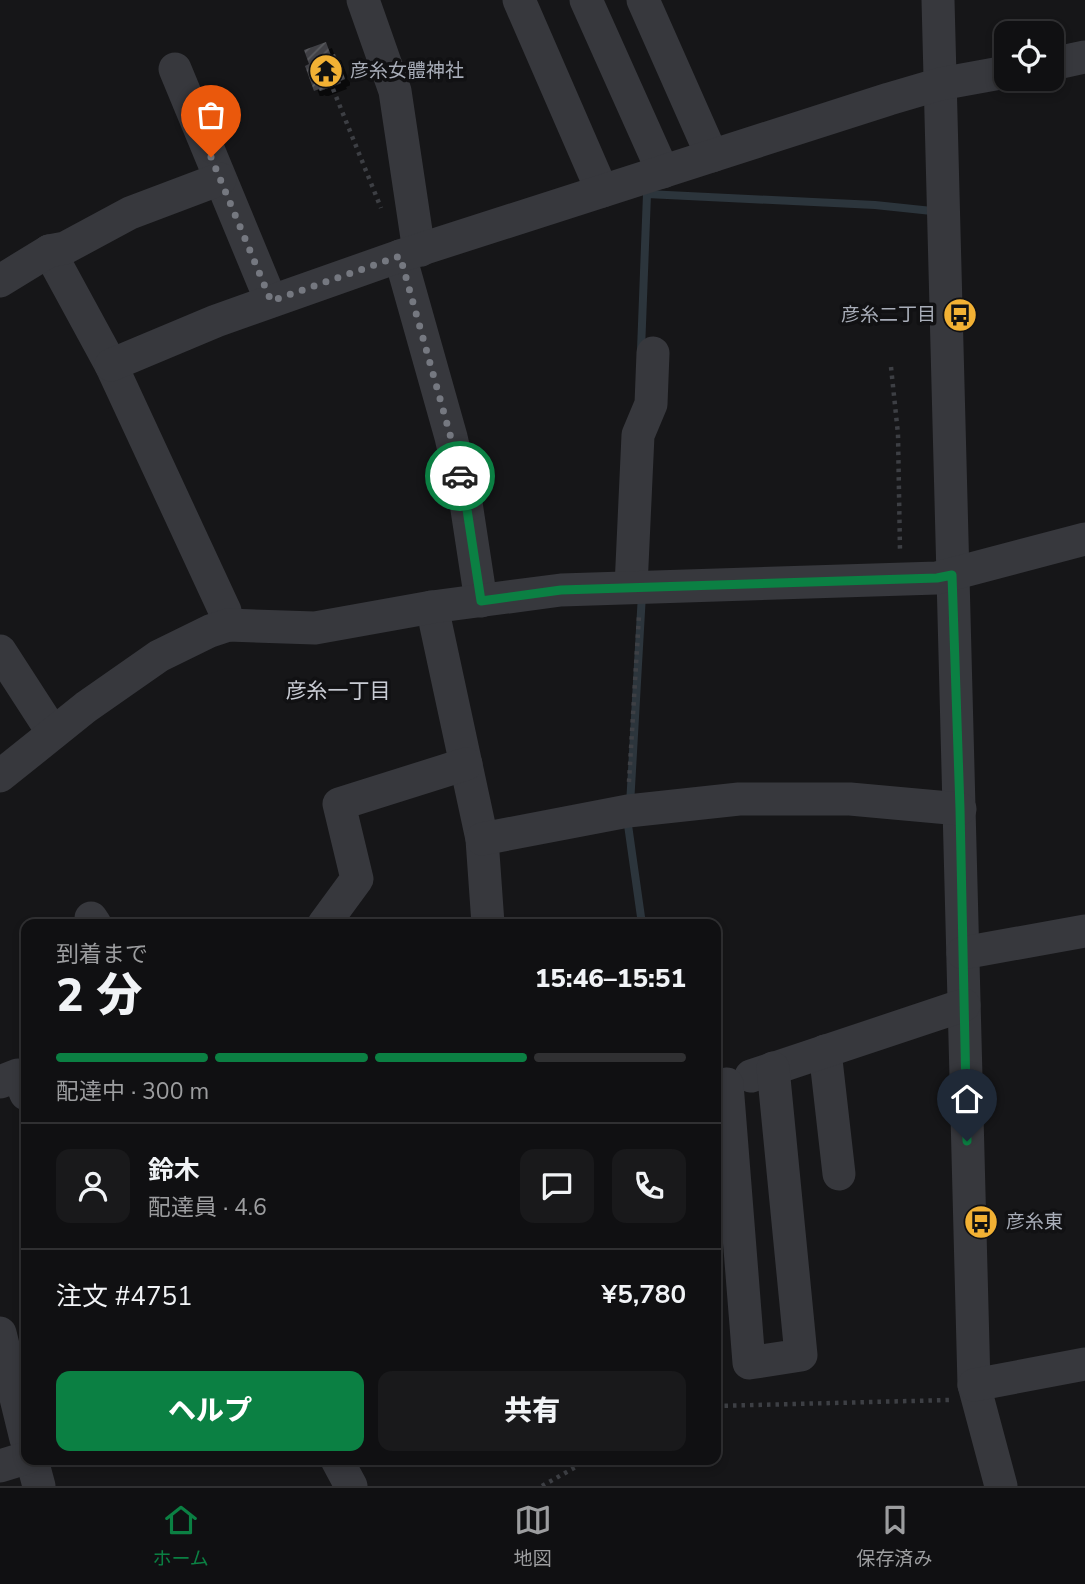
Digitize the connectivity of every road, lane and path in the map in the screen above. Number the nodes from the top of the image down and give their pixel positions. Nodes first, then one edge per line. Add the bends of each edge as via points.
1 (363, 0) edge
2 (519, 0) edge
3 (586, 0) edge
4 (643, 0) edge
5 (938, 0) edge
6 (1085, 57) edge
7 (1064, 61) edge
8 (175, 69) dead end
9 (994, 74) edge
10 (940, 84) junction
11 (333, 89) dead end
12 (712, 156) junction
13 (663, 172) junction
14 (220, 179) junction
15 (602, 191) junction
16 (383, 212) dead end
17 (48, 251) junction
18 (411, 253) junction
19 (0, 281) edge
20 (271, 301) junction
21 (653, 353) dead end
22 (111, 365) junction
23 (891, 367) dead end
24 (1085, 539) edge
25 (952, 575) junction
26 (901, 579) junction
27 (636, 587) junction
28 (481, 601) junction
29 (432, 607) junction
30 (228, 625) junction
31 (0, 651) edge
32 (53, 733) junction
33 (466, 764) junction
34 (0, 776) edge
35 (960, 809) junction
36 (628, 811) junction
37 (482, 839) junction
38 (328, 919) edge
39 (488, 919) edge
40 (1085, 931) edge
41 (963, 953) junction
42 (964, 1005) junction
43 (825, 1051) junction
44 (773, 1068) junction
45 (0, 1082) edge
46 (21, 1082) edge
47 (721, 1086) edge
48 (839, 1174) dead end
49 (0, 1334) edge
50 (1085, 1364) edge
51 (20, 1392) edge
52 (966, 1392) junction
53 (721, 1406) edge
54 (21, 1460) edge
55 (33, 1465) edge
56 (340, 1465) edge
57 (580, 1465) edge
58 (0, 1466) edge
59 (39, 1486) edge
60 (351, 1486) edge
61 (542, 1486) edge
62 (1001, 1486) edge

1 - 18 street via 395,91 417,238
2 - 15 street
3 - 13 street
4 - 12 street
5 - 10 street
6 - 7 street
8 - 14 street
9 - 10 street
10 - 12 street
10 - 25 street
11 - 16 path
12 - 13 street
13 - 15 street
14 - 17 street via 130,214 65,248
14 - 20 street
15 - 18 street
17 - 19 street
17 - 22 street
18 - 20 street
18 - 28 street via 466,503
20 - 22 street
21 - 27 street via 651,404 638,435
22 - 30 street
23 - 26 path via 898,434
24 - 25 street
25 - 26 street
25 - 35 street
26 - 27 street
27 - 28 street via 561,590
27 - 36 path
28 - 29 street
29 - 30 street via 315,628
29 - 33 street
30 - 32 street via 159,656
31 - 32 street
32 - 34 street
33 - 37 street
33 - 38 street via 339,804 357,879
35 - 36 street via 850,799 739,799
35 - 41 street
36 - 37 street
37 - 39 street
40 - 41 street
41 - 42 street
42 - 43 street
42 - 52 street
43 - 44 street
43 - 48 street
44 - 47 street
44 - 47 street via 801,1354 749,1363
45 - 46 street via 18,1075
49 - 51 street
50 - 52 street
52 - 53 path
52 - 62 street
54 - 58 street
55 - 59 street
56 - 60 street
57 - 61 path

